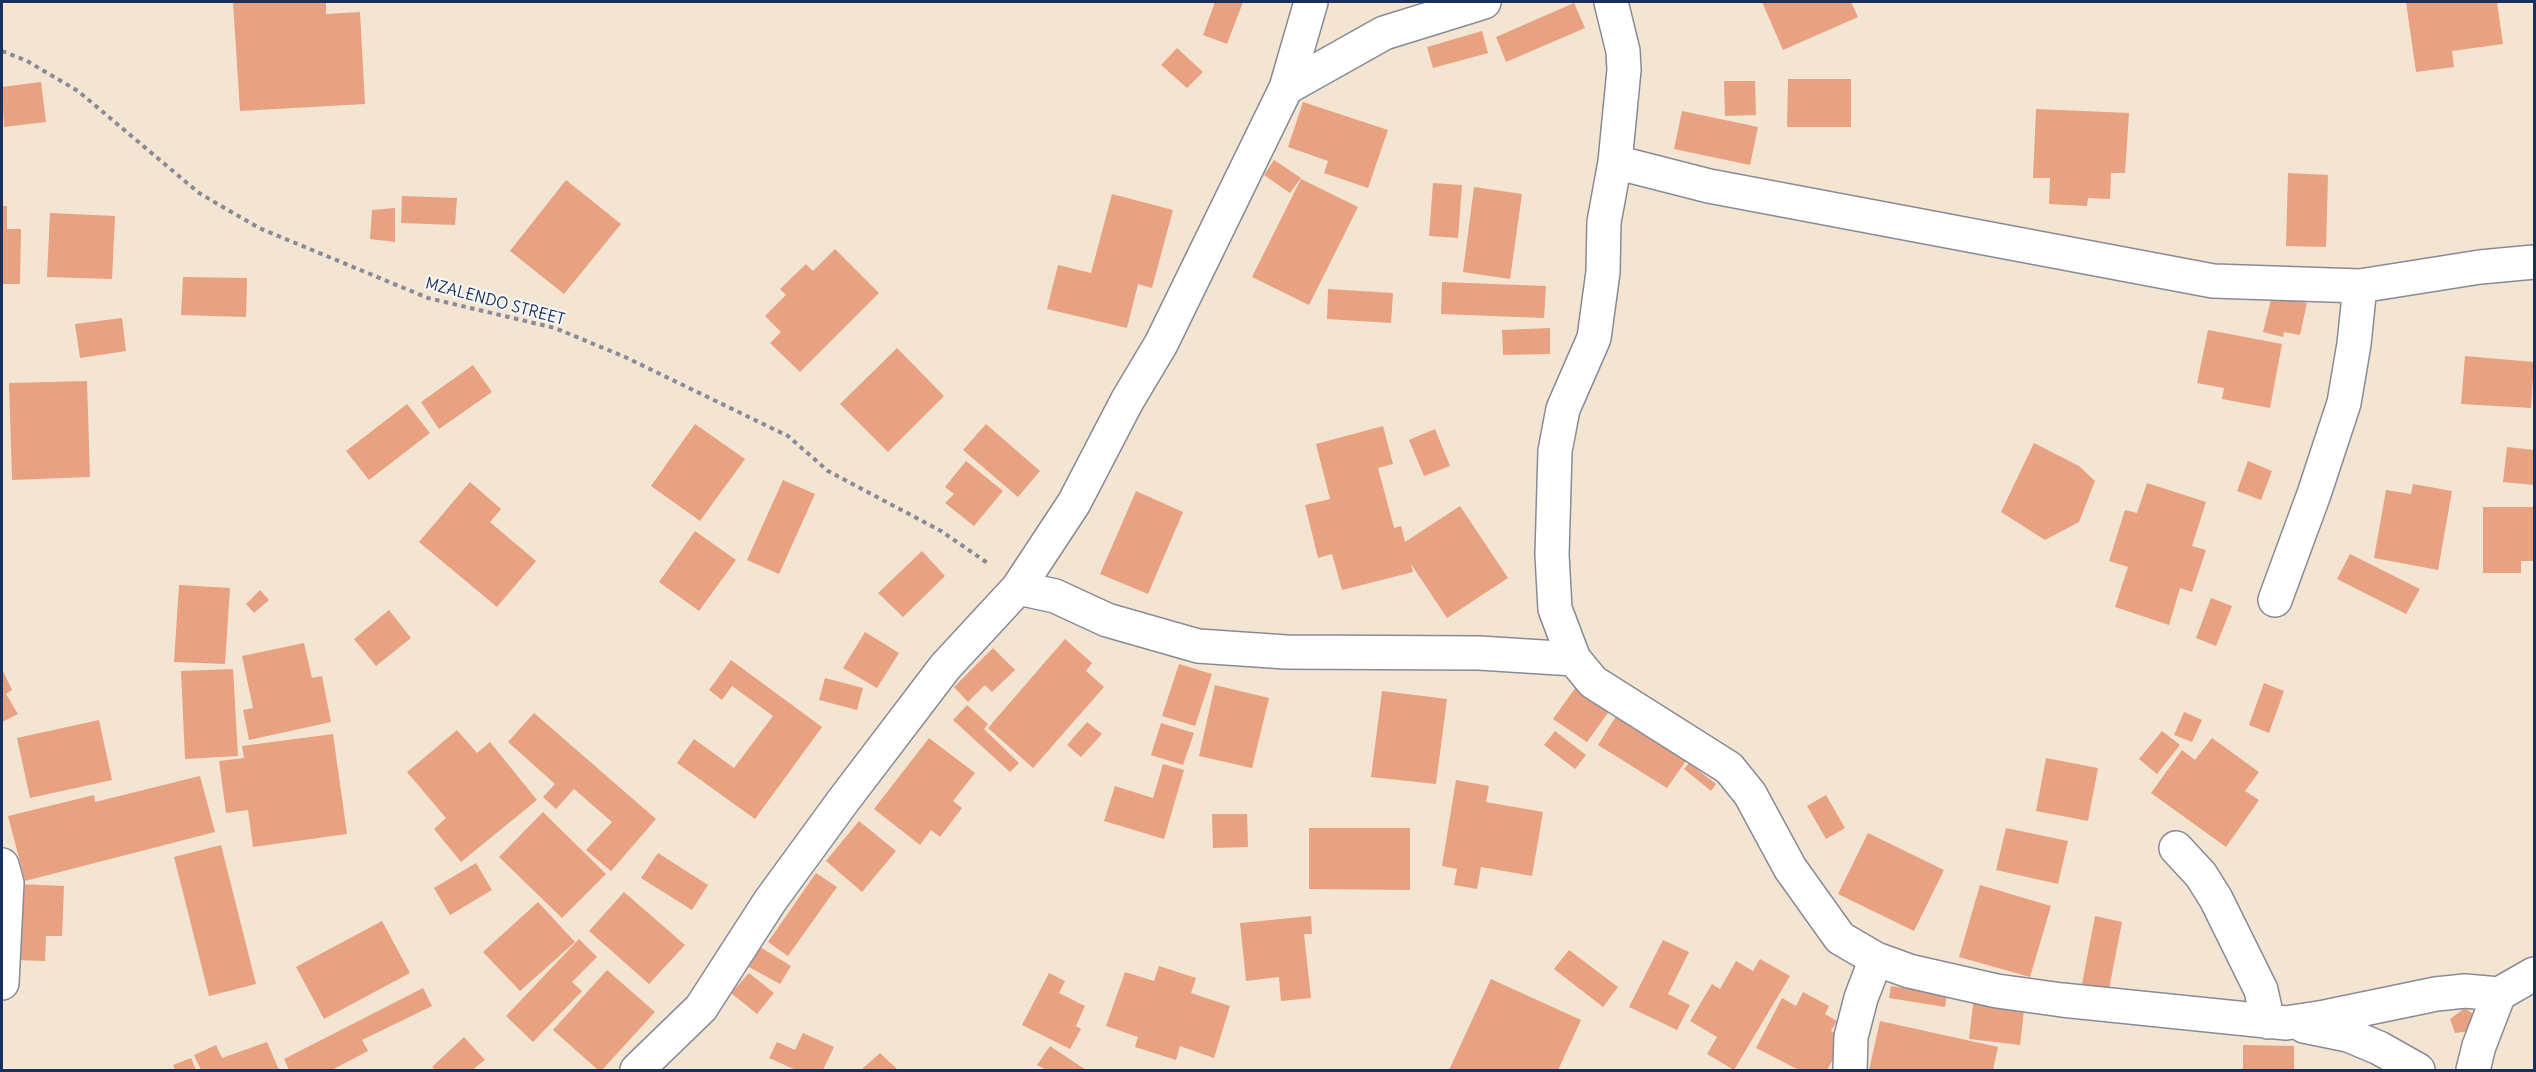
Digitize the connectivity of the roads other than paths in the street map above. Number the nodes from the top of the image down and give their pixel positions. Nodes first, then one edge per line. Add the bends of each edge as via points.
1 (1311, 2) edge
2 (1484, 2) edge
3 (1611, 2) edge
4 (1286, 88) junction
5 (1614, 162) junction
6 (2535, 262) edge
7 (2360, 286) junction
8 (1018, 588) junction
9 (2275, 600) dead end
10 (1574, 659) junction
11 (2176, 848) dead end
12 (2, 865) edge
13 (1876, 959) junction
14 (2535, 974) edge
15 (2, 983) edge
16 (2499, 994) junction
17 (2277, 1022) junction
18 (637, 1071) edge
19 (1850, 1071) edge
20 (2418, 1071) edge
21 (2473, 1071) edge

1 - 4 street
2 - 4 street via 1384,33
3 - 5 street via 1624,70
4 - 8 street via 1161,344 1074,503
5 - 7 street via 1709,186 2213,281
5 - 10 street via 1604,222 1603,272 1594,338 1563,409 1555,451 1555,609
6 - 7 street
7 - 9 street via 2344,403
8 - 10 street via 1055,596 1107,620 1198,646
8 - 18 street via 945,667 843,801 770,901 701,1008
10 - 13 street via 1593,682 1729,768 1750,794 1773,840 1815,906 1840,938
11 - 17 street via 2201,875 2216,899
12 - 15 street via 6,883
13 - 17 street via 1909,971 1997,991
13 - 19 street via 1851,1037
14 - 16 street
16 - 17 street via 2436,994 2325,1017
16 - 21 street
17 - 20 street via 2348,1035

